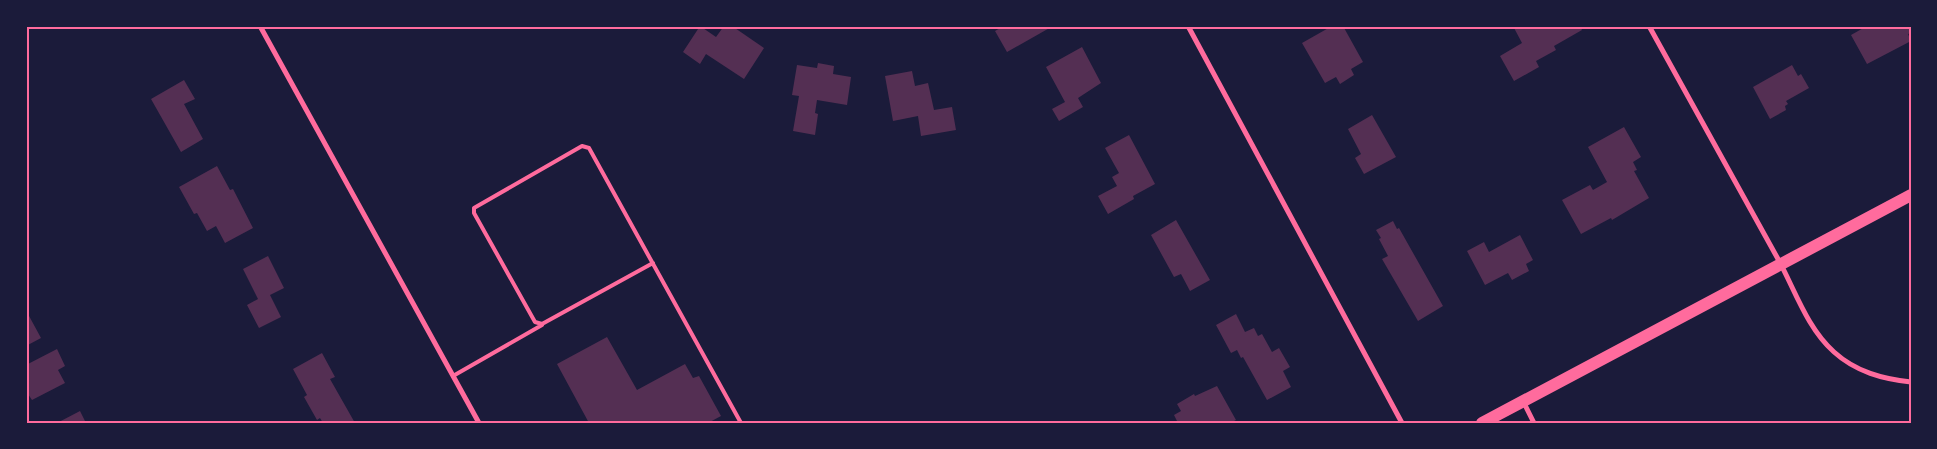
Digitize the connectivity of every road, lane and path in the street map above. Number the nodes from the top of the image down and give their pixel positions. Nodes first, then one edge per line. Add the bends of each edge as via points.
1 (260, 26) edge
2 (1188, 26) edge
3 (1649, 26) edge
4 (1911, 195) edge
5 (653, 263) junction
6 (1781, 265) junction
7 (542, 324) junction
8 (453, 376) junction
9 (1911, 382) edge
10 (1523, 401) junction
11 (479, 423) edge
12 (741, 423) edge
13 (1402, 423) edge
14 (1482, 423) edge
15 (1534, 423) edge

1 - 8 street
2 - 13 street
3 - 6 street
4 - 6 main road
5 - 7 lane
5 - 7 lane via 588,148 582,146 474,208 535,322
5 - 12 lane
6 - 9 street via 1815,331 1835,354 1860,370
6 - 10 main road
7 - 8 lane
8 - 11 street
10 - 14 main road
10 - 15 street

